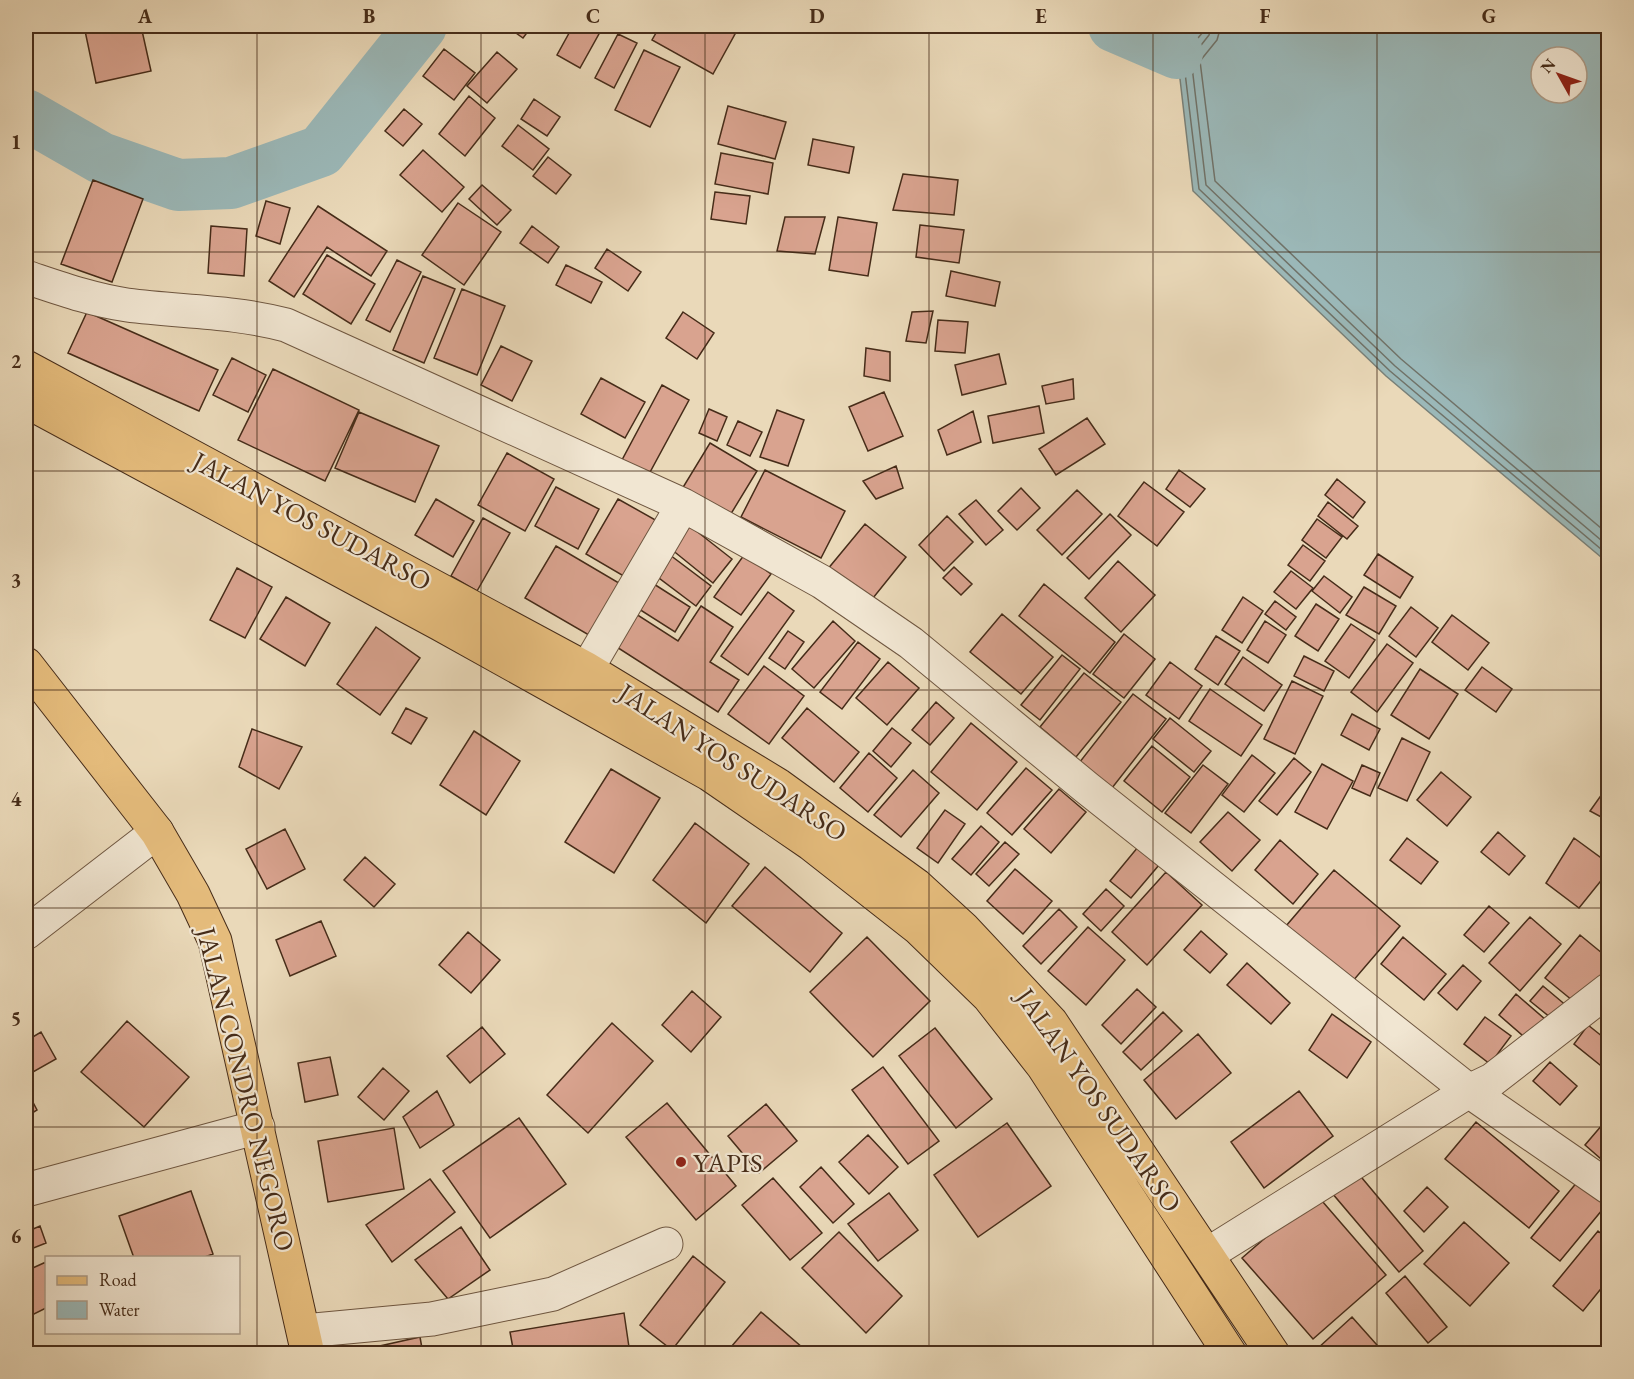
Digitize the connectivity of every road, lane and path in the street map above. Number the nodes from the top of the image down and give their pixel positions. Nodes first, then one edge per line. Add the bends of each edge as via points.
1 (26, 277) edge
2 (26, 367) edge
3 (26, 401) edge
4 (683, 505) junction
5 (343, 554) junction
6 (26, 664) edge
7 (587, 669) junction
8 (157, 832) junction
9 (26, 933) edge
10 (1608, 990) edge
11 (1469, 1091) junction
12 (258, 1127) junction
13 (1608, 1187) edge
14 (26, 1190) edge
15 (666, 1244) dead end
16 (1208, 1254) junction
17 (306, 1342) edge
18 (1230, 1353) edge
19 (1273, 1353) edge

1 - 4 street via 83,297 249,315 286,325
2 - 5 main road, JALAN YOS SUDARSO
3 - 5 main road, JALAN YOS SUDARSO
4 - 7 street
4 - 11 street via 822,582 910,643
5 - 7 main road, JALAN YOS SUDARSO
5 - 18 main road, JALAN YOS SUDARSO via 709,774 811,844 918,928 989,998 1043,1066
6 - 8 main road, JALAN CONDRO NEGORO
7 - 16 main road, JALAN YOS SUDARSO via 778,785 916,885 964,929 1051,1022
8 - 9 street
8 - 12 main road, JALAN CONDRO NEGORO via 194,894 214,941
10 - 11 street via 1507,1069
11 - 13 street
11 - 16 street
12 - 14 street
12 - 17 main road, JALAN CONDRO NEGORO
15 - 17 street via 553,1294
16 - 19 main road, JALAN YOS SUDARSO

